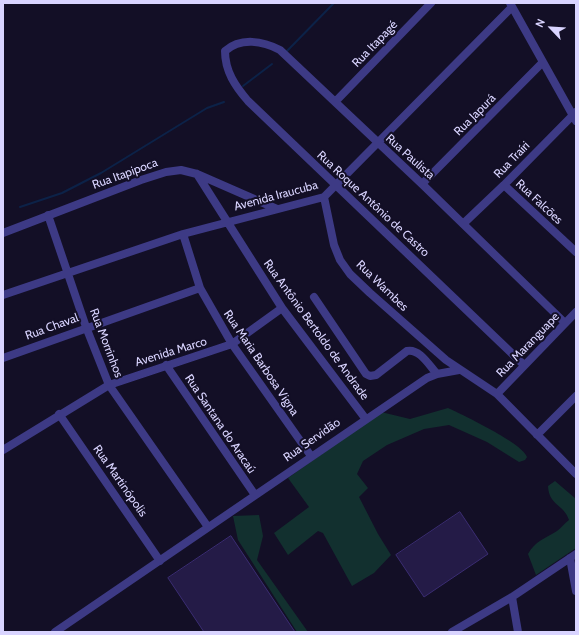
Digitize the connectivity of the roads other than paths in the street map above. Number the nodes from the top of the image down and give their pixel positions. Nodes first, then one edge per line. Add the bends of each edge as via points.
1 (431, 3) edge
2 (511, 5) edge
3 (225, 50) joint
4 (543, 62) junction
5 (335, 102) junction
6 (575, 115) edge
7 (377, 143) junction
8 (197, 174) junction
9 (422, 184) junction
10 (504, 185) junction
11 (336, 186) junction
12 (324, 197) junction
13 (277, 209) junction
14 (48, 215) junction
15 (226, 222) junction
16 (463, 224) junction
17 (3, 233) edge
18 (183, 234) junction
19 (576, 252) edge
20 (68, 273) junction
21 (200, 288) junction
22 (3, 295) edge
23 (314, 297) dead end
24 (282, 308) junction
25 (576, 312) edge
26 (565, 323) junction
27 (86, 327) junction
28 (232, 344) junction
29 (3, 358) edge
30 (524, 365) junction
31 (166, 366) junction
32 (459, 370) junction
33 (437, 374) junction
34 (109, 385) junction
35 (497, 394) junction
36 (576, 396) edge
37 (59, 414) junction
38 (365, 418) junction
39 (537, 435) junction
40 (3, 450) edge
41 (311, 456) junction
42 (576, 474) edge
43 (255, 495) junction
44 (208, 527) junction
45 (573, 556) edge
46 (160, 561) junction
47 (576, 591) edge
48 (512, 597) junction
49 (455, 631) edge
50 (55, 632) edge
51 (518, 632) edge

1 - 5 street, Rua Itapagé
2 - 4 street
2 - 7 street, Avenida Iraucuba
3 - 5 street, Rua Paulista via 243,42 269,44 286,55
3 - 11 street, Rua Roque Antônio de Castro via 225,60 237,88
4 - 6 street
4 - 9 street, Rua Japurá
5 - 7 street, Rua Paulista
6 - 10 street, Rua Traíri
7 - 9 street, Rua Paulista
7 - 11 street, Avenida Iraucuba
8 - 13 street, Rua Itapipoca
8 - 14 street, Rua Itapipoca via 181,170 166,172
8 - 15 street, Rua Antônio Bertoldo de Andrade
9 - 16 street, Rua Paulista
10 - 16 street, Rua Traíri
10 - 19 street, Rua Falcões
11 - 12 street, Avenida Iraucuba
11 - 30 street, Rua Roque Antônio de Castro
12 - 13 street, Avenida Iraucuba
12 - 32 street, Rua Wambes via 334,245 350,274
13 - 15 street, Avenida Iraucuba
14 - 17 street, Rua Itapipoca
14 - 20 street, Rua Morrinhos
15 - 18 street, Avenida Iraucuba
15 - 24 street, Rua Antônio Bertoldo de Andrade
16 - 26 street, Rua Paulista
18 - 20 street, Avenida Iraucuba
18 - 21 street, Rua Maria Barbosa Vigna
20 - 22 street, Avenida Iraucuba
20 - 27 street, Rua Morrinhos
21 - 27 street, Rua Chaval
21 - 28 street, Rua Maria Barbosa Vigna
23 - 33 street via 366,374 376,375 411,350 418,353
24 - 28 street, Avenida Marco
24 - 38 street, Rua Antônio Bertoldo de Andrade
25 - 26 street, Rua Maranguape
26 - 30 street, Rua Maranguape
27 - 29 street, Rua Chaval
27 - 34 street, Rua Morrinhos
28 - 31 street, Avenida Marco
28 - 41 street, Rua Maria Barbosa Vigna
30 - 35 street, Rua Maranguape
31 - 34 street, Avenida Marco
31 - 43 street, Rua Santana do Aracaú
32 - 33 street, Rua Servidão
32 - 35 street
33 - 38 street, Rua Servidão
34 - 37 street, Avenida Marco
34 - 44 street, Rua Morrinhos
35 - 39 street
36 - 39 street
37 - 40 street, Avenida Marco
37 - 46 street, Rua Martinópolis
38 - 41 street, Rua Servidão
39 - 42 street
41 - 43 street, Rua Servidão
43 - 44 street, Rua Servidão
44 - 46 street, Rua Servidão
45 - 47 street
45 - 48 street
46 - 50 street, Rua Servidão
48 - 49 street
48 - 51 street

